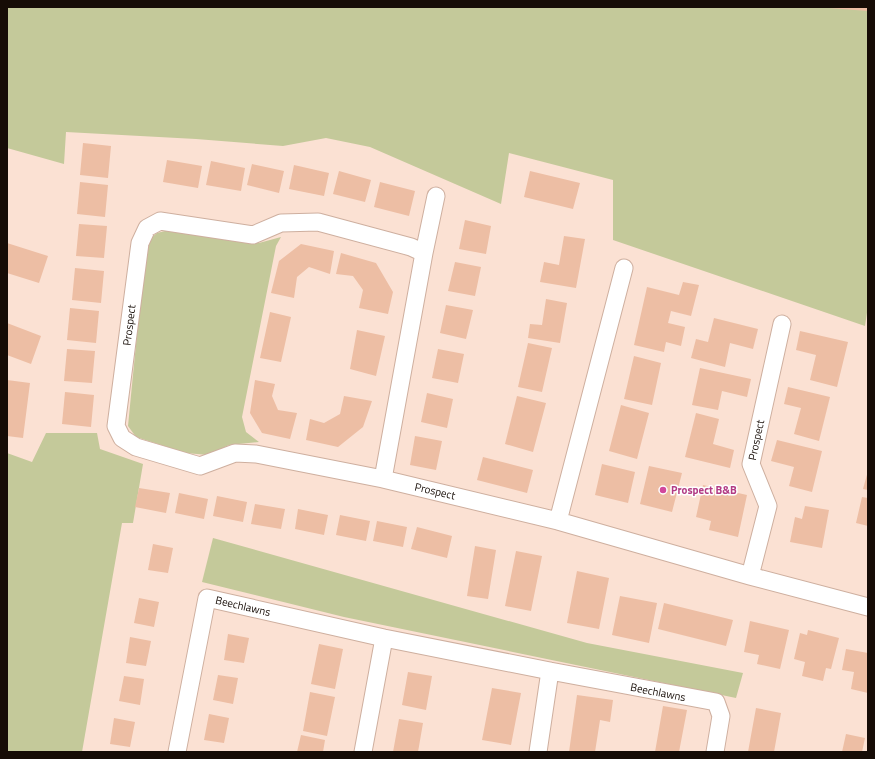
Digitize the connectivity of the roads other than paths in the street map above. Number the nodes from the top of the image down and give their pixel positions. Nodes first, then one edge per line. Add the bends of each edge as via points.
1 (436, 196) dead end
2 (424, 253) junction
3 (624, 268) dead end
4 (782, 324) dead end
5 (383, 479) junction
6 (558, 521) junction
7 (750, 576) junction
8 (868, 606) edge
9 (384, 638) junction
10 (550, 671) junction
11 (177, 752) edge
12 (363, 752) edge
13 (538, 752) edge
14 (715, 752) edge

1 - 2 street
2 - 5 street
2 - 5 street, Prospect via 411,247 318,222 281,223 254,235 160,221 146,228 140,243 116,426 122,438 136,447 200,466 235,453 256,454
3 - 6 street
4 - 7 street, Prospect via 751,464 768,506
5 - 6 street, Prospect
6 - 7 street, Prospect
7 - 8 street, Prospect
9 - 10 street, Beechlawns
9 - 11 street, Beechlawns via 207,598
9 - 12 street
10 - 13 street
10 - 14 street, Beechlawns via 716,702 721,716

